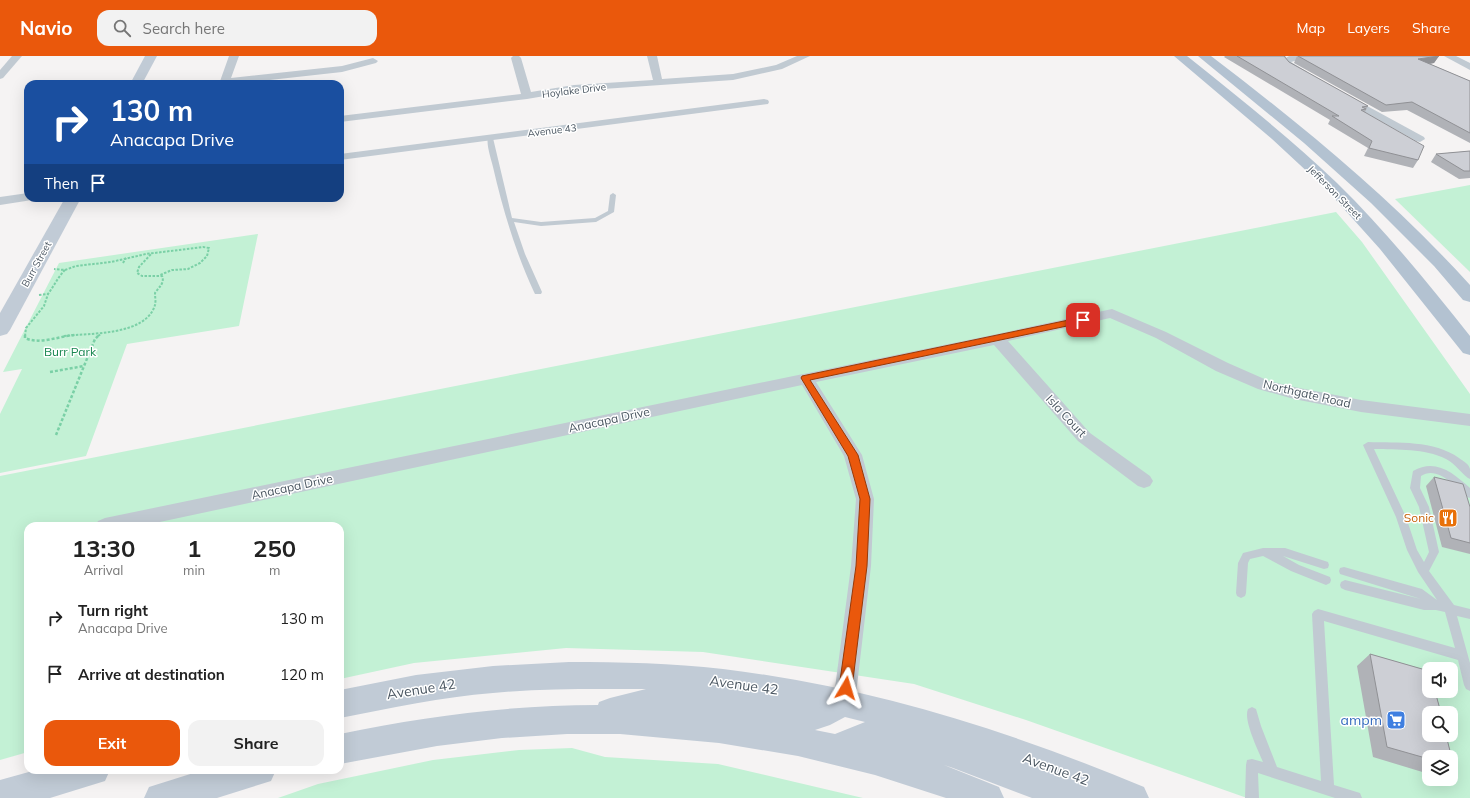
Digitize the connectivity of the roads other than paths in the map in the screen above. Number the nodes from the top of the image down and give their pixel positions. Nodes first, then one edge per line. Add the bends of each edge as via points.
1 (17, 56) edge
2 (151, 56) edge
3 (234, 56) edge
4 (652, 56) edge
5 (805, 56) edge
6 (1180, 56) edge
7 (1204, 56) edge
8 (1303, 56) edge
9 (1449, 56) edge
10 (516, 58) dead end
11 (373, 61) dead end
12 (1470, 67) edge
13 (0, 76) edge
14 (1313, 78) edge
15 (138, 80) edge
16 (225, 80) edge
17 (249, 80) edge
18 (658, 82) junction
19 (1338, 92) edge
20 (527, 96) junction
21 (764, 102) dead end
22 (344, 119) edge
23 (490, 138) junction
24 (1420, 139) dead end
25 (344, 156) edge
26 (613, 194) dead end
27 (24, 198) edge
28 (0, 201) edge
29 (70, 202) edge
30 (509, 219) junction
31 (538, 292) dead end
32 (1470, 296) edge
33 (1112, 313) joint
34 (0, 330) edge
35 (996, 339) junction
36 (1470, 349) edge
37 (805, 378) junction
38 (1470, 420) edge
39 (1470, 475) edge
40 (1144, 481) dead end
41 (1470, 494) edge
42 (124, 522) edge
43 (1268, 553) junction
44 (1324, 565) dead end
45 (1344, 571) dead end
46 (1424, 571) junction
47 (1326, 580) dead end
48 (1345, 585) dead end
49 (1241, 593) dead end
50 (1436, 605) junction
51 (1450, 609) junction
52 (1470, 614) edge
53 (1463, 656) junction
54 (1470, 685) edge
55 (344, 703) edge
56 (844, 703) junction
57 (1252, 713) dead end
58 (581, 719) junction
59 (344, 748) edge
60 (836, 750) junction
61 (1273, 772) junction
62 (80, 774) edge
63 (246, 774) edge
64 (1328, 789) junction
65 (0, 796) edge
66 (160, 798) edge
67 (988, 798) edge
68 (1075, 798) edge
69 (1133, 798) edge
70 (1252, 798) edge
71 (1355, 798) edge

1 - 13 street
2 - 15 street
3 - 16 street
4 - 18 street
5 - 18 street, Hoylake Drive via 779,67 749,74
6 - 36 main road, Jefferson Street via 1283,141 1332,188 1377,235
7 - 32 main road, Jefferson Street via 1315,143 1408,230
8 - 14 street via 1286,61 1289,66
9 - 12 street
10 - 20 street
11 - 17 street via 342,69
18 - 20 street, Hoylake Drive via 574,88
19 - 24 street
20 - 22 street, Hoylake Drive
21 - 23 street, Avenue 43
23 - 25 street, Avenue 43
23 - 30 lane
26 - 30 lane via 611,212 596,220 541,224
27 - 28 street
29 - 34 street, Burr Street
30 - 31 lane via 525,268
33 - 35 street, Anacapa Drive
33 - 38 street, Northgate Road via 1264,385 1361,406
35 - 37 street, Anacapa Drive
35 - 40 street, Isla Court via 1084,437
37 - 42 street, Anacapa Drive
37 - 56 street via 853,455 865,499 861,566
39 - 46 lane via 1465,466 1439,452 1420,448 1368,445 1401,517 1412,550
41 - 46 lane via 1445,473 1435,469 1420,470 1416,474 1415,488 1424,507 1434,552
43 - 44 lane via 1285,552
43 - 47 lane via 1295,568
43 - 49 lane via 1247,556 1243,563
45 - 50 lane via 1422,594
46 - 51 lane
48 - 50 lane via 1424,605
50 - 51 lane
51 - 52 lane
51 - 53 lane
53 - 54 lane
53 - 64 lane via 1318,614
55 - 56 street, Avenue 42 via 425,687 530,676 593,674 708,680 796,692
56 - 58 street via 819,715 791,718 728,707 657,701
56 - 69 street, Avenue 42 via 950,731
57 - 61 lane
58 - 59 street via 542,720 426,732
58 - 60 street via 658,722 730,729 786,738
60 - 67 street via 895,765
60 - 68 street via 862,738 892,734
61 - 64 lane
61 - 70 lane via 1252,765
62 - 65 street
63 - 66 street
64 - 71 lane

